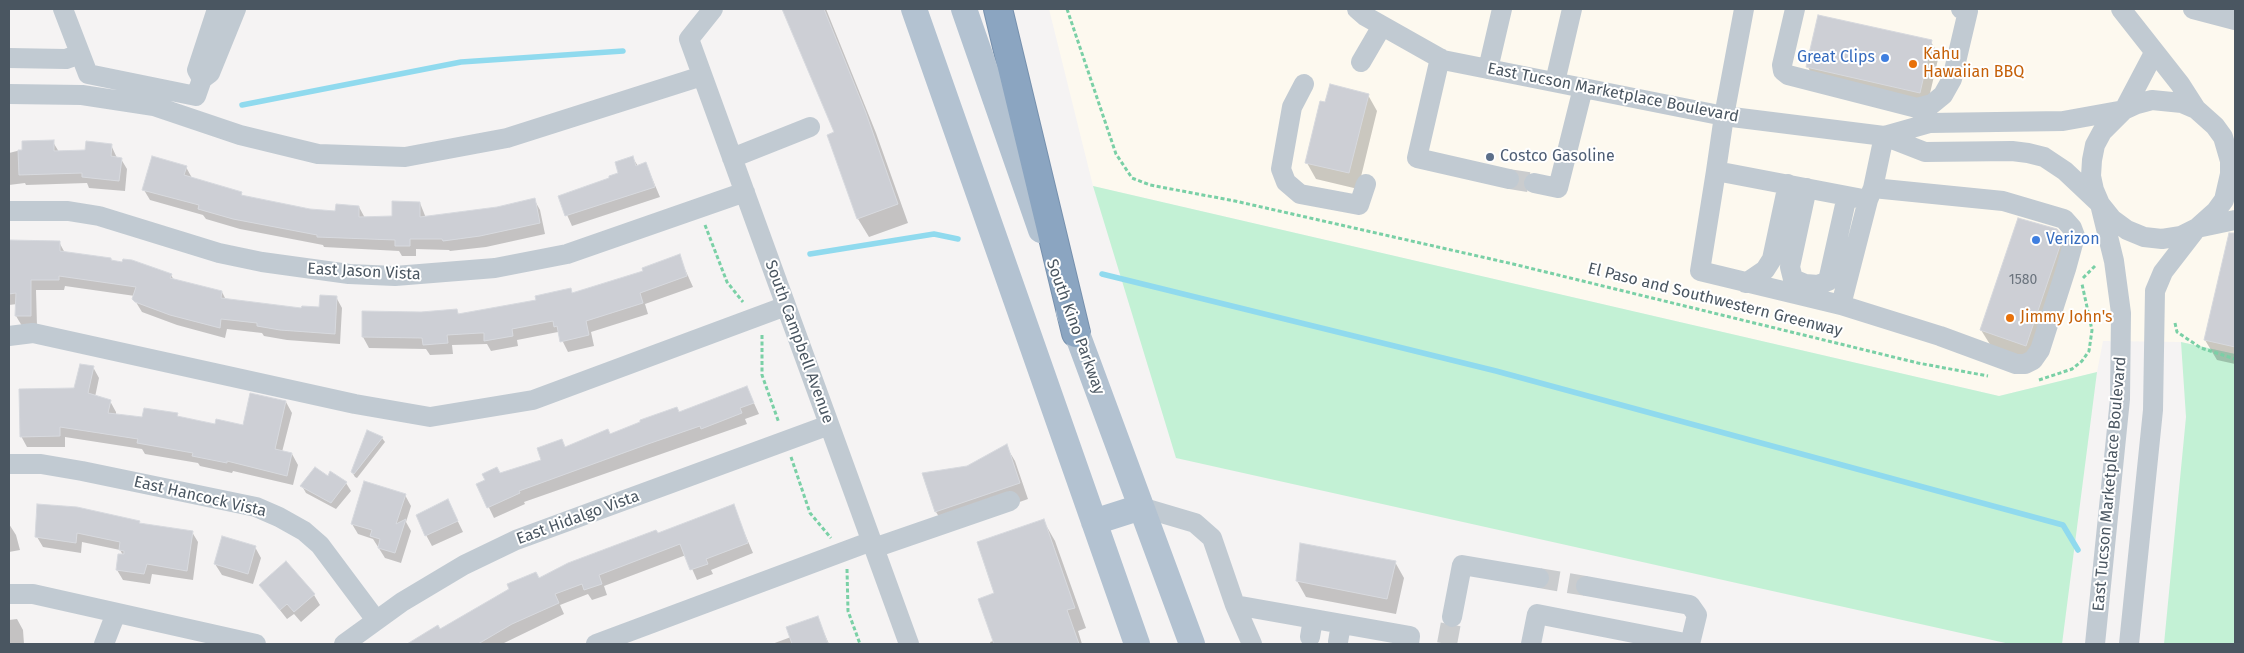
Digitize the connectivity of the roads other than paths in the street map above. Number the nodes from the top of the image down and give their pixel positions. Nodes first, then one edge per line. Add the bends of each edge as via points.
1 (63, 9) edge
2 (217, 9) edge
3 (236, 9) edge
4 (713, 9) edge
5 (914, 9) edge
6 (964, 9) edge
7 (998, 9) edge
8 (1356, 9) edge
9 (1502, 9) edge
10 (1572, 9) edge
11 (1744, 9) edge
12 (1795, 9) edge
13 (1961, 9) edge
14 (2121, 9) edge
15 (2193, 9) edge
16 (2235, 20) edge
17 (1382, 26) junction
18 (213, 46) junction
19 (2154, 53) junction
20 (80, 54) junction
21 (9, 58) edge
22 (1440, 58) junction
23 (1361, 62) dead end
24 (1488, 69) junction
25 (702, 76) junction
26 (1555, 82) junction
27 (1304, 84) dead end
28 (1583, 88) junction
29 (9, 94) edge
30 (2196, 109) junction
31 (2124, 110) junction
32 (1724, 116) junction
33 (810, 127) dead end
34 (1884, 136) junction
35 (2231, 151) edge
36 (732, 158) junction
37 (1716, 171) junction
38 (1509, 179) tunnel mouth
39 (1534, 183) tunnel mouth
40 (1366, 184) dead end
41 (1798, 186) junction
42 (745, 192) junction
43 (1871, 194) junction
44 (1847, 196) junction
45 (2100, 204) junction
46 (9, 211) edge
47 (2235, 220) edge
48 (2198, 228) junction
49 (1746, 282) junction
50 (1804, 290) junction
51 (1841, 305) junction
52 (786, 306) junction
53 (1076, 333) junction
54 (9, 336) edge
55 (829, 425) junction
56 (9, 464) edge
57 (1010, 501) dead end
58 (1141, 507) junction
59 (1094, 522) junction
60 (873, 544) junction
61 (1539, 578) tunnel mouth
62 (1586, 586) tunnel mouth
63 (9, 594) edge
64 (1235, 605) junction
65 (116, 613) junction
66 (1452, 618) tunnel mouth
67 (376, 620) junction
68 (1371, 637) edge
69 (104, 644) edge
70 (256, 644) edge
71 (344, 644) edge
72 (596, 644) edge
73 (910, 644) edge
74 (1137, 644) edge
75 (1192, 644) edge
76 (1252, 644) edge
77 (1409, 644) edge
78 (1531, 644) edge
79 (1690, 644) edge
80 (2095, 644) edge
81 (2129, 644) edge

1 - 20 street
2 - 18 street
3 - 18 street
4 - 25 street, South Campbell Avenue via 689,39
5 - 59 main road
6 - 53 main road, South Kino Parkway
7 - 53 highway
8 - 17 street, East Tucson Marketplace Boulevard
9 - 24 street
10 - 26 street
11 - 32 street
12 - 13 street via 1783,71 1917,108 1932,104 1943,95 1951,80 1968,11
14 - 19 street
15 - 16 street
17 - 22 street, East Tucson Marketplace Boulevard
17 - 23 street
18 - 20 street via 197,70 202,79 196,96 88,74
19 - 30 street
19 - 31 street
20 - 21 street via 66,59
22 - 24 street, East Tucson Marketplace Boulevard
22 - 38 street via 1417,158
24 - 26 street, East Tucson Marketplace Boulevard
25 - 29 street via 507,138 405,157 318,154 240,135 154,106 82,95
25 - 36 street, South Campbell Avenue
26 - 28 street, East Tucson Marketplace Boulevard
27 - 40 street via 1292,107 1281,169 1286,182 1300,194 1359,205
28 - 32 street, East Tucson Marketplace Boulevard
28 - 39 street via 1558,188
30 - 31 street via 2167,100 2152,100
30 - 35 street via 2215,126
31 - 34 street, East Tucson Marketplace Boulevard via 2063,121 1930,124
31 - 45 street via 2112,120 2095,145 2091,176
32 - 34 street, East Tucson Marketplace Boulevard
32 - 37 street
33 - 36 street
34 - 43 street
34 - 45 street, East Tucson Marketplace Boulevard via 1925,152 2012,151 2044,157 2065,171
35 - 48 street via 2224,200
36 - 42 street, South Campbell Avenue
37 - 41 street
37 - 49 street via 1700,271
41 - 44 street
41 - 49 street via 1772,258 1765,270
41 - 50 street via 1790,268 1793,279
42 - 46 street, East Jason Vista via 567,254 495,268 395,276 349,274 262,262 219,253 100,216 44,210
42 - 52 street, South Campbell Avenue
43 - 44 street
43 - 51 street
43 - 51 street via 2003,201 2064,219 2075,236 2040,350 2033,360 2025,364 2016,364
44 - 50 street via 1828,281
45 - 48 street via 2112,219 2144,237 2181,236
45 - 80 street, East Tucson Marketplace Boulevard via 2119,289 2122,365
47 - 48 street
48 - 81 street, East Tucson Marketplace Boulevard via 2163,272 2155,291 2153,410
49 - 50 street
50 - 51 street
52 - 54 street via 533,400 430,416 355,404 33,333
52 - 55 street, South Campbell Avenue
53 - 58 main road, South Kino Parkway
55 - 60 street, South Campbell Avenue
55 - 67 street, East Hidalgo Vista via 516,540 464,565
56 - 67 street, East Hancock Vista via 41,464 82,471 256,507 304,531 320,545
57 - 60 street
58 - 59 main road
58 - 64 street via 1195,523 1212,538
58 - 75 main road, South Kino Parkway
59 - 74 main road
60 - 72 street
60 - 73 street, South Campbell Avenue
61 - 66 street via 1462,565
62 - 79 street via 1690,605 1697,614
63 - 65 street via 32,594
64 - 68 street via 1312,628
64 - 76 street
65 - 69 street
65 - 70 street
67 - 71 street, East Hidalgo Vista
68 - 77 street via 1410,636
78 - 79 street via 1537,614

